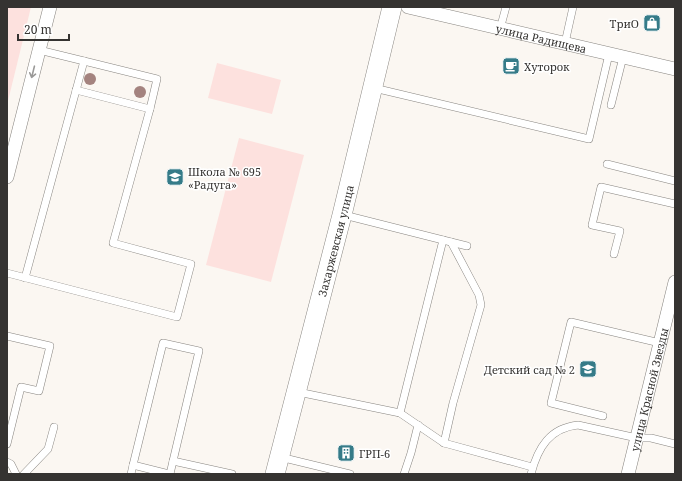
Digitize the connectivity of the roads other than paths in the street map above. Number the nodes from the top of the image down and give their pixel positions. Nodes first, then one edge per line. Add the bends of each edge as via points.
1 (50, 7) edge
2 (392, 7) edge
3 (408, 7) edge
4 (506, 7) edge
5 (573, 7) edge
6 (500, 29) junction
7 (565, 44) junction
8 (39, 50) junction
9 (609, 54) junction
10 (622, 57) junction
11 (84, 61) junction
12 (675, 69) edge
13 (372, 88) junction
14 (76, 90) junction
15 (611, 105) dead end
16 (150, 109) junction
17 (607, 164) dead end
18 (7, 177) edge
19 (675, 181) edge
20 (675, 204) edge
21 (342, 214) junction
22 (443, 240) junction
23 (451, 242) junction
24 (467, 246) dead end
25 (614, 254) dead end
26 (7, 273) edge
27 (25, 278) junction
28 (675, 282) edge
29 (7, 336) edge
30 (660, 344) junction
31 (296, 392) junction
32 (400, 413) junction
33 (603, 416) dead end
34 (418, 425) junction
35 (54, 427) dead end
36 (637, 438) junction
37 (444, 443) junction
38 (7, 444) edge
39 (675, 444) edge
40 (173, 461) junction
41 (7, 462) edge
42 (133, 465) junction
43 (277, 465) edge
44 (532, 471) edge
45 (16, 474) edge
46 (24, 474) edge
47 (131, 474) edge
48 (170, 474) edge
49 (232, 474) edge
50 (350, 474) edge
51 (404, 474) edge
52 (628, 474) edge

1 - 8 street
2 - 13 street, Захаржевская улица
3 - 6 street, улица Радищева
4 - 6 lane
5 - 7 lane
6 - 7 street, улица Радищева
7 - 9 street, улица Радищева
8 - 11 lane
8 -> 18 street
9 - 10 street, улица Радищева
9 - 13 lane via 590,139
10 - 12 street, улица Радищева
10 - 15 lane
11 - 14 lane
11 - 16 lane via 157,79
13 - 21 street, Захаржевская улица
14 - 16 lane
14 - 27 lane
16 - 27 lane via 113,242 191,264 177,317
17 - 19 lane
20 - 25 lane via 601,187 592,225 620,231
21 - 22 lane
21 - 31 street, Захаржевская улица
22 - 23 lane
22 - 32 lane
23 - 24 lane
23 - 37 lane via 481,305
26 - 27 lane
28 - 30 street, улица Красной Звезды
29 - 38 lane via 50,346 39,391 21,387
30 - 33 lane via 571,322 552,403
30 - 36 street, улица Красной Звезды
31 - 32 lane
31 - 43 street, Захаржевская улица
32 - 34 lane
34 - 37 lane
34 - 51 lane
35 - 46 lane via 48,449
36 - 39 lane via 651,438
36 - 44 lane via 578,425 569,426 551,435 543,445
36 - 52 street, улица Красной Звезды
37 - 44 lane
40 - 42 lane via 199,351 163,343
40 - 48 lane
40 - 49 lane
41 - 45 lane
42 - 47 lane
42 - 48 lane
43 - 50 lane

